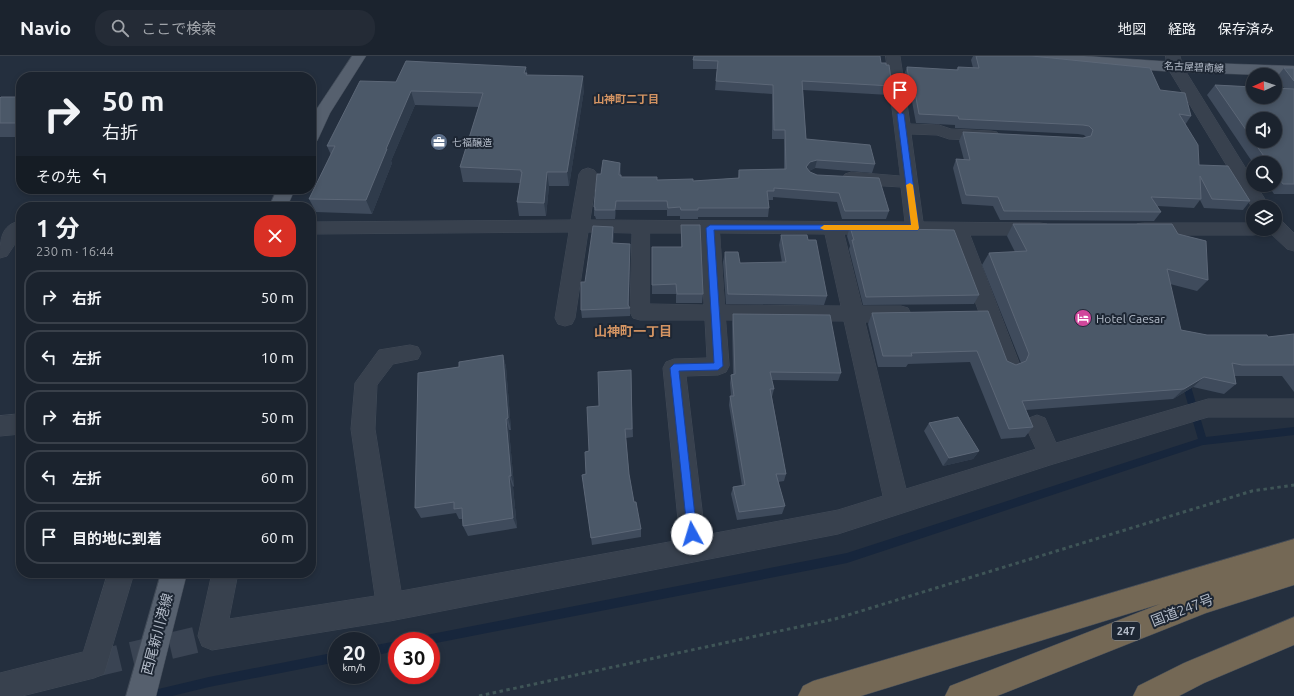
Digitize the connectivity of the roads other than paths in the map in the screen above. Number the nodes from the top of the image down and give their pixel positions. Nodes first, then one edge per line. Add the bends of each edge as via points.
1 (359, 56) edge
2 (892, 56) edge
3 (1022, 56) edge
4 (1174, 61) edge
5 (1294, 72) edge
6 (316, 126) edge
7 (902, 129) junction
8 (1010, 136) edge
9 (588, 174) dead end
10 (831, 177) edge
11 (909, 182) junction
12 (1257, 200) edge
13 (579, 226) junction
14 (641, 226) junction
15 (12, 228) edge
16 (316, 228) edge
17 (710, 228) junction
18 (833, 228) junction
19 (915, 228) junction
20 (958, 229) junction
21 (1061, 229) edge
22 (1124, 229) edge
23 (1246, 229) edge
24 (1282, 233) edge
25 (1294, 244) edge
26 (0, 251) edge
27 (715, 313) junction
28 (990, 313) junction
29 (918, 314) edge
30 (966, 314) edge
31 (854, 315) junction
32 (565, 318) dead end
33 (410, 353) dead end
34 (1009, 366) edge
35 (1294, 408) edge
36 (16, 424) edge
37 (0, 426) edge
38 (1037, 426) dead end
39 (1050, 455) junction
40 (897, 503) junction
41 (694, 549) junction
42 (1294, 551) edge
43 (1294, 572) edge
44 (120, 578) edge
45 (173, 578) edge
46 (224, 578) edge
47 (390, 607) junction
48 (1294, 632) edge
49 (0, 687) edge
50 (141, 696) edge
51 (813, 696) edge
52 (960, 696) edge
53 (1148, 696) edge

1 - 6 main road
2 - 7 street
3 - 4 main road, 名古屋碧南線
4 - 5 main road, 名古屋碧南線
4 - 12 street
7 - 8 street
7 - 11 street
9 - 13 street
10 - 11 street
11 - 19 street
13 - 14 street
13 - 16 street
13 - 32 street
14 - 17 street
14 - 27 street via 640,312
15 - 26 street
17 - 18 street
17 - 27 street
18 - 19 street
18 - 31 street
19 - 20 street
20 - 21 street
20 - 28 street
22 - 23 street
24 - 25 street
27 - 31 street
27 - 41 street via 718,366 674,368
28 - 30 street
28 - 34 street
29 - 31 street
31 - 40 street
33 - 47 street via 387,356 366,383 363,429
35 - 39 street via 1208,408
36 - 37 street
38 - 39 street
39 - 40 street
40 - 41 street via 838,522
41 - 47 street
42 - 51 highway
43 - 52 highway, 国道247号 / 247 via 1206,600
44 - 49 street via 94,664
45 - 50 main road, 西尾新川港線
46 - 47 street via 212,636
48 - 53 highway via 1194,673

